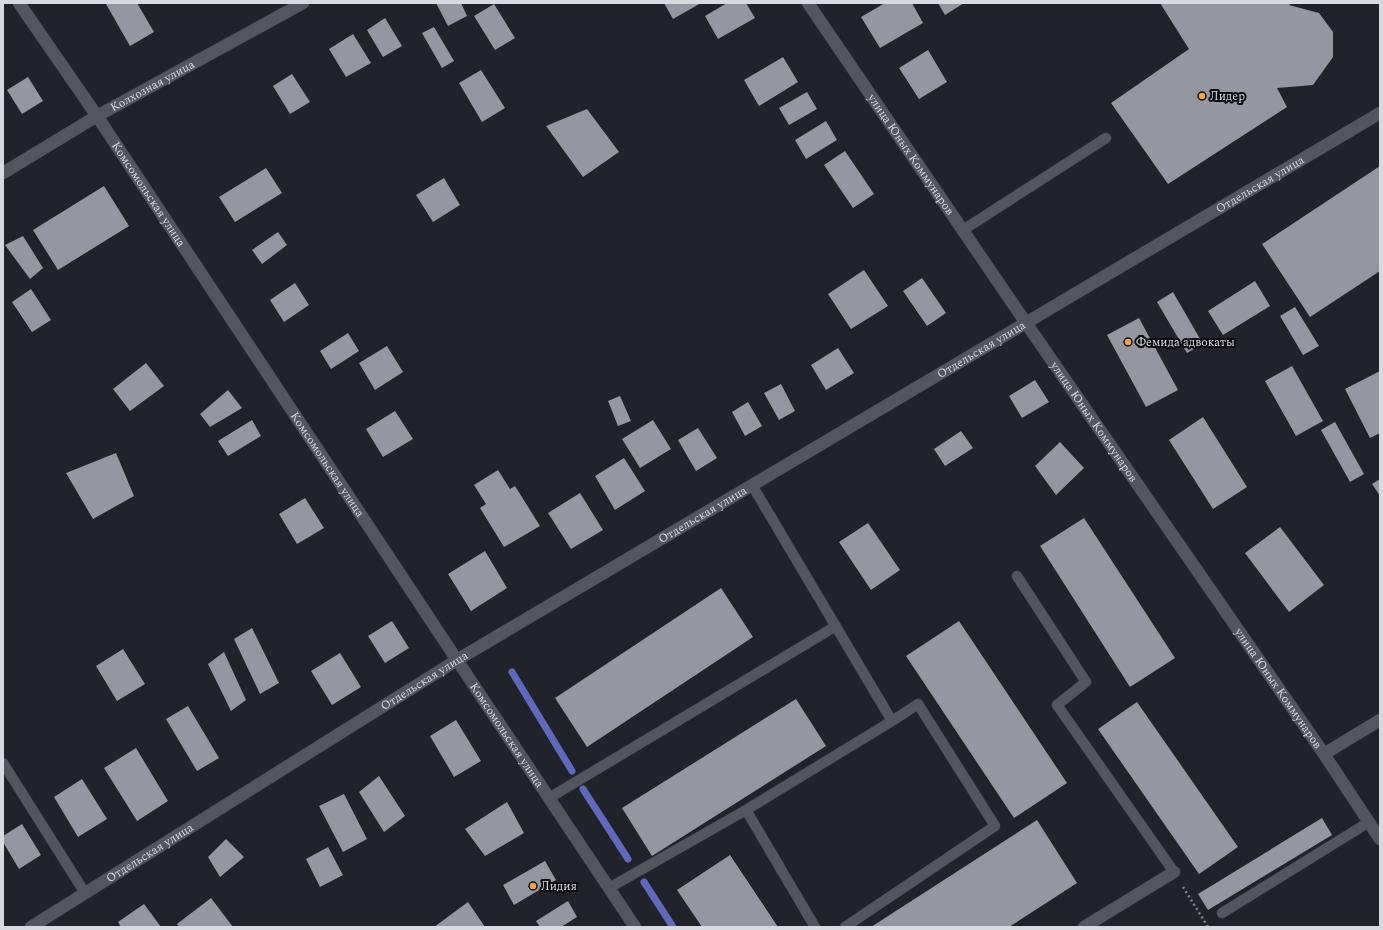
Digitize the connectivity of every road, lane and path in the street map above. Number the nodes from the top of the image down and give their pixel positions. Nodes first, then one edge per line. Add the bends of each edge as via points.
1 (19, 3) edge
2 (303, 3) edge
3 (808, 3) edge
4 (1380, 113) edge
5 (96, 116) junction
6 (1106, 138) dead end
7 (3, 172) edge
8 (963, 230) junction
9 (1026, 323) junction
10 (752, 485) junction
11 (1017, 576) dead end
12 (836, 626) junction
13 (456, 660) junction
14 (1380, 720) edge
15 (892, 721) junction
16 (1324, 754) junction
17 (3, 763) edge
18 (549, 798) junction
19 (746, 810) junction
20 (1369, 822) junction
21 (1380, 839) edge
22 (1174, 872) junction
23 (609, 888) junction
24 (85, 893) junction
25 (1222, 913) dead end
26 (31, 927) edge
27 (635, 927) edge
28 (815, 927) edge
29 (845, 927) edge
30 (1084, 927) edge
31 (1208, 927) edge

1 - 5 street, Комсомольская улица
2 - 5 street, Колхозная улица
3 - 8 street, улица Юных Коммунаров
4 - 9 street, Отдельская улица
5 - 7 street, Колхозная улица
5 - 13 street, Комсомольская улица
6 - 8 lane
8 - 9 street, улица Юных Коммунаров
9 - 10 street, Отдельская улица
9 - 16 street, улица Юных Коммунаров
10 - 12 lane
10 - 13 street, Отдельская улица
11 - 22 lane via 1086,682 1056,705
12 - 15 lane
12 - 18 lane
13 - 18 street, Комсомольская улица
13 - 24 street, Отдельская улица
14 - 16 street
15 - 19 lane
15 - 29 lane via 918,704 994,826
16 - 20 street, улица Юных Коммунаров
17 - 24 lane
18 - 23 street, Комсомольская улица
19 - 23 lane
19 - 28 lane
20 - 21 street, улица Юных Коммунаров
20 - 25 lane
22 - 30 street
22 - 31 path
23 - 27 street, Комсомольская улица
24 - 26 street, Отдельская улица

